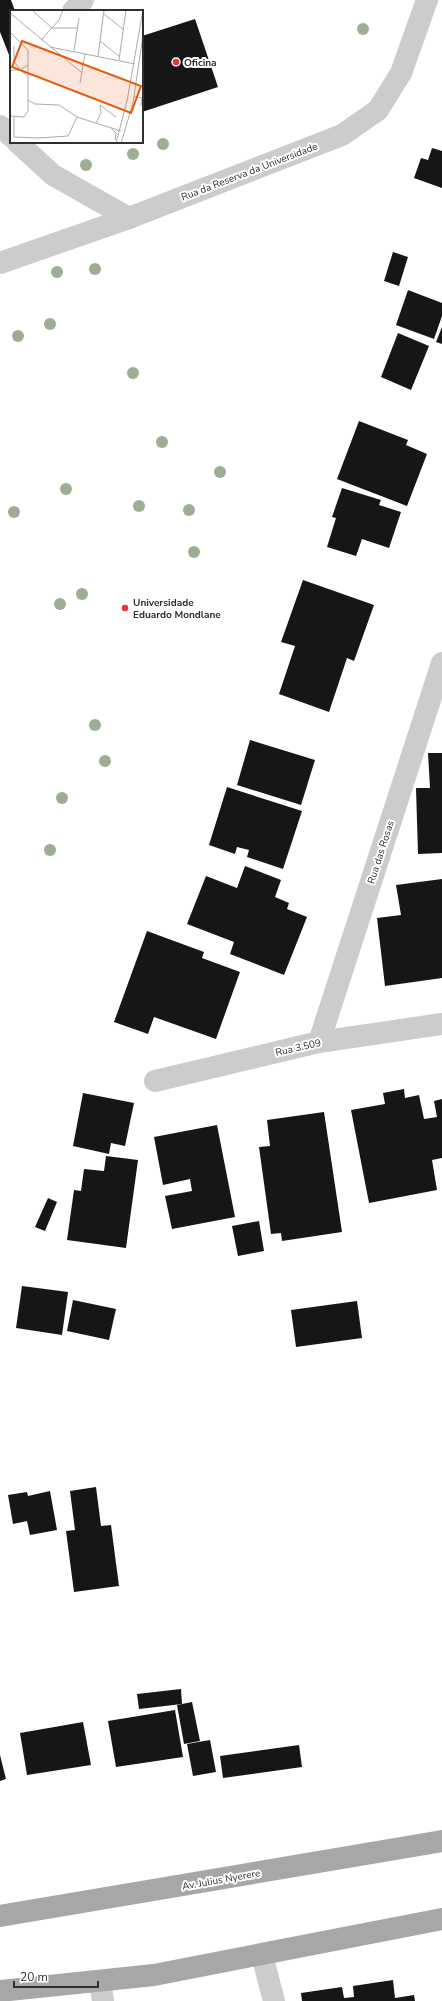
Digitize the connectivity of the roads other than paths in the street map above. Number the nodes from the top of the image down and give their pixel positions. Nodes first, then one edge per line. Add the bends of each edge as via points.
1 (83, 0) edge
2 (427, 0) edge
3 (74, 10) edge
4 (10, 116) edge
5 (0, 121) edge
6 (0, 126) edge
7 (10, 135) edge
8 (18, 143) edge
9 (129, 218) junction
10 (0, 263) edge
11 (442, 663) edge
12 (442, 1024) edge
13 (320, 1042) junction
14 (155, 1081) dead end
15 (442, 1841) edge
16 (0, 1916) edge
17 (442, 1919) edge
18 (262, 1955) junction
19 (0, 1991) edge
20 (102, 1991) edge
21 (274, 2001) edge

1 - 3 street
2 - 9 street, Rua da Reserva da Universidade via 401,73 378,110 342,135
4 - 5 street
6 - 7 street
8 - 9 street via 53,175
9 - 10 street, Rua da Reserva da Universidade
11 - 13 street, Rua das Rosas
12 - 13 street, Rua 3.509
13 - 14 street, Rua 3.509
15 - 16 main road, Av. Julius Nyerere
17 - 18 main road
18 - 20 main road via 154,1974
18 - 21 street
19 - 20 main road

